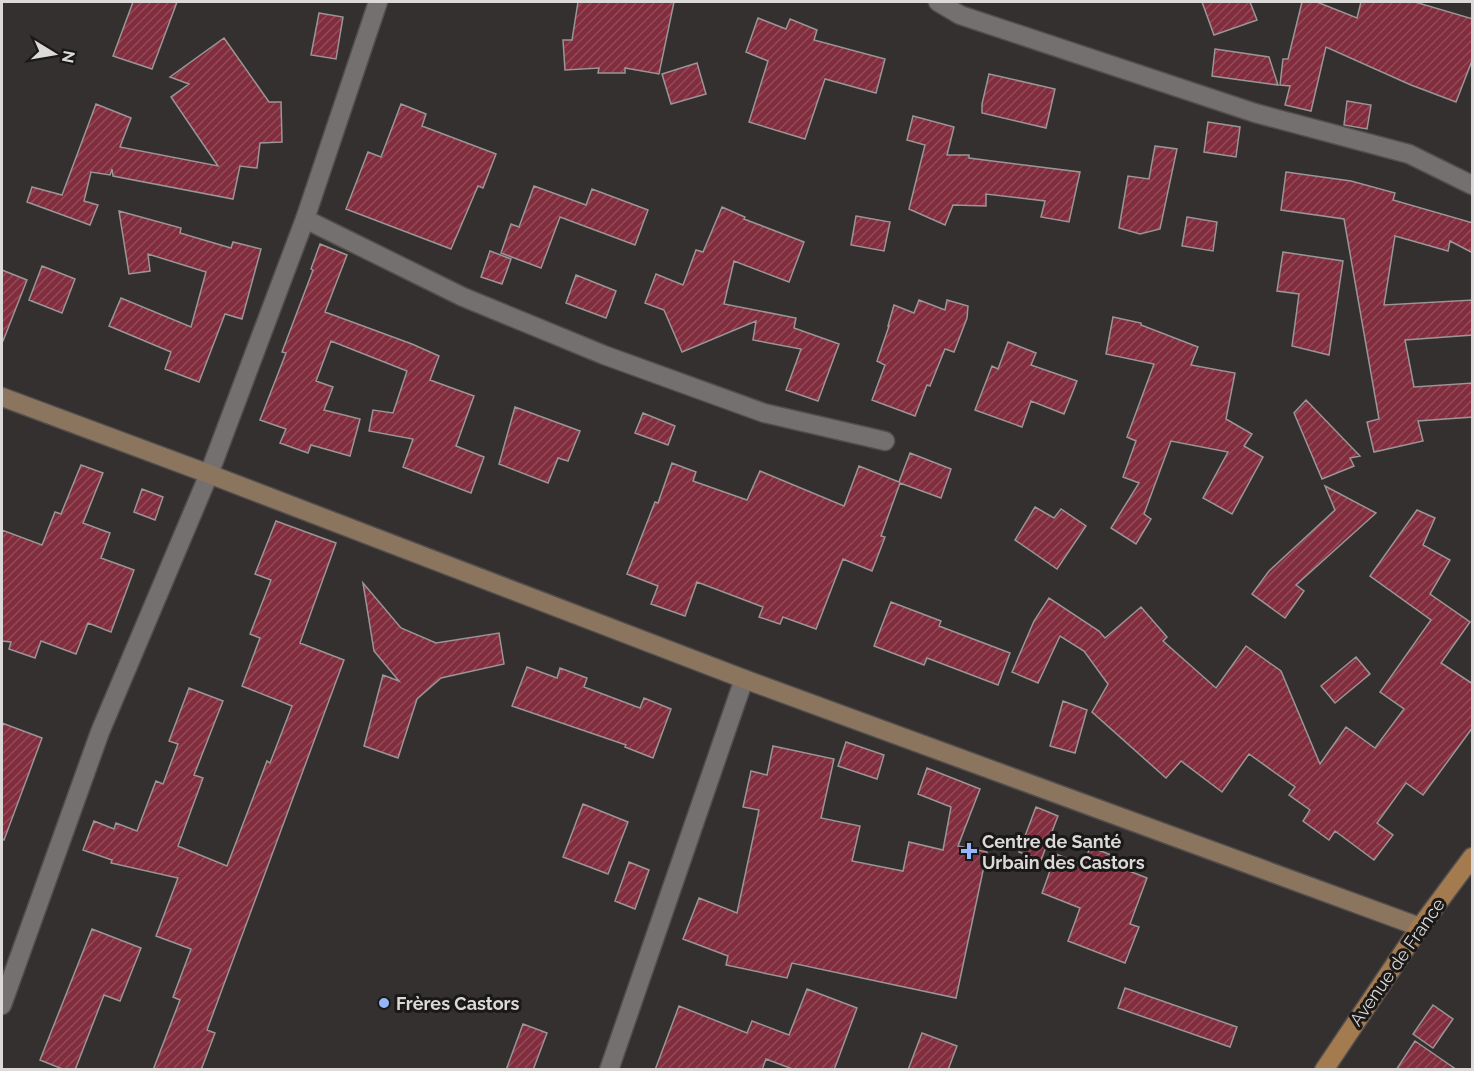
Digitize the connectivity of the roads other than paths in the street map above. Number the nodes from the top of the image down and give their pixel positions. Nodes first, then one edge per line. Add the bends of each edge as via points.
1 (378, 2) edge
2 (938, 2) edge
3 (1473, 185) edge
4 (305, 219) junction
5 (2, 397) edge
6 (885, 441) dead end
7 (209, 474) junction
8 (744, 679) junction
9 (1473, 856) edge
10 (1420, 927) junction
11 (2, 1005) edge
12 (609, 1070) edge
13 (1324, 1070) edge

1 - 4 street
2 - 3 street via 960,15 1255,113 1409,154
4 - 6 street via 463,297 604,355 764,413
4 - 7 street
5 - 7 street
7 - 8 street
7 - 11 street via 100,732
8 - 10 street
8 - 12 street
9 - 10 main road, Avenue de France
10 - 13 main road, Avenue de France

